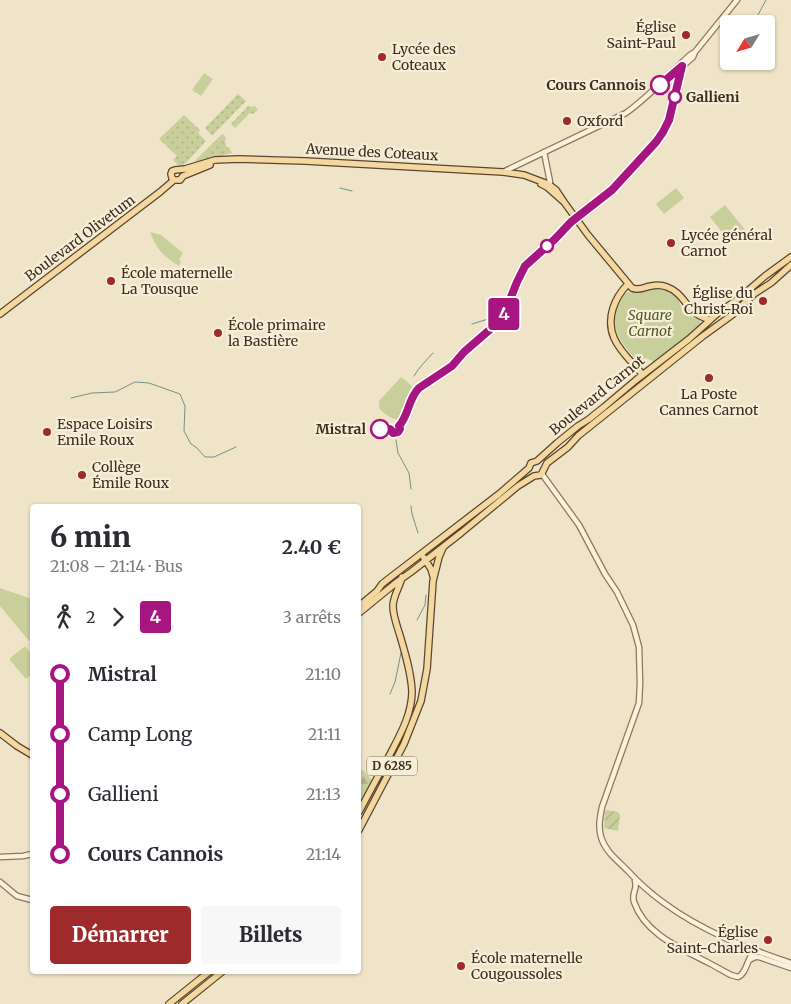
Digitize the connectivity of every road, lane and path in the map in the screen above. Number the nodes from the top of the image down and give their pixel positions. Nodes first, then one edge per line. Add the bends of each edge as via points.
1 (737, 0) edge
2 (695, 52) junction
3 (673, 74) junction
4 (680, 80) dead end
5 (663, 82) junction
6 (544, 152) junction
7 (221, 160) junction
8 (518, 164) junction
9 (178, 169) junction
10 (503, 172) junction
11 (519, 175) junction
12 (182, 176) junction
13 (527, 177) junction
14 (174, 180) junction
15 (539, 183) junction
16 (548, 184) junction
17 (555, 191) junction
18 (791, 257) edge
19 (791, 265) edge
20 (628, 284) junction
21 (0, 314) edge
22 (710, 320) junction
23 (634, 365) junction
24 (642, 375) junction
25 (636, 380) junction
26 (538, 461) junction
27 (529, 468) junction
28 (543, 471) junction
29 (534, 476) junction
30 (444, 546) junction
31 (421, 554) junction
32 (426, 560) junction
33 (409, 564) junction
34 (402, 578) junction
35 (433, 581) junction
36 (361, 604) edge
37 (361, 611) edge
38 (0, 733) edge
39 (30, 754) edge
40 (361, 808) edge
41 (361, 826) edge
42 (30, 854) edge
43 (0, 856) edge
44 (635, 878) junction
45 (0, 882) edge
46 (636, 888) junction
47 (648, 890) junction
48 (30, 899) edge
49 (753, 950) junction
50 (748, 961) junction
51 (791, 963) edge
52 (791, 968) edge
53 (206, 974) edge
54 (219, 974) edge
55 (169, 1004) edge
56 (182, 1004) edge

1 - 2 street
2 - 3 street
2 - 5 street
3 - 4 street
3 - 5 street
5 - 6 street via 626,112
6 - 8 street
6 - 16 street
7 - 9 main road, Avenue des Coteaux
7 - 10 main road, Avenue des Coteaux via 304,160
7 - 12 main road, Avenue des Coteaux
8 - 10 street
8 - 11 street via 515,170
9 - 12 main road
9 - 14 main road via 172,173
10 - 11 main road, Avenue des Coteaux
11 - 13 main road, Avenue des Coteaux
12 - 14 main road via 180,180
13 - 15 main road, Avenue des Coteaux
13 - 16 main road, Avenue des Coteaux
14 - 21 main road, Boulevard Olivetum
15 - 16 street
15 - 17 main road, Avenue des Coteaux
16 - 17 main road, Avenue des Coteaux
17 - 20 main road, Avenue des Coteaux
18 - 22 main road, Boulevard Carnot
19 - 28 main road, Boulevard Carnot via 578,436
20 - 22 main road via 636,290 657,285 670,288 694,312
20 - 23 main road via 613,306 611,325 615,339
22 - 24 main road, Boulevard Carnot
23 - 24 main road
23 - 25 main road
24 - 25 main road, Boulevard Carnot
25 - 26 main road, Boulevard Carnot via 557,442
26 - 27 main road
26 - 28 main road via 542,463
27 - 29 main road
27 - 31 main road
28 - 29 main road
28 - 44 street via 581,529 622,601 636,634 640,660 638,703 603,802 599,824 607,850
29 - 30 main road
30 - 32 main road
30 - 35 main road, D 6285
31 - 32 main road
31 - 33 main road
32 - 34 main road
32 - 35 main road
33 - 34 main road
33 - 36 main road
34 - 37 main road
34 - 40 main road, D 6285 via 393,610 409,667 410,704 397,740
35 - 41 main road, D 6285 via 424,691 404,744
38 - 39 main road
42 - 43 street
44 - 46 street
44 - 47 street
45 - 48 street via 17,896
46 - 47 street
46 - 50 street via 632,896 639,913 650,927 679,948 731,976 740,977
47 - 49 street via 699,925
49 - 50 street
49 - 51 street
50 - 52 street via 758,957
53 - 55 main road
54 - 56 main road

